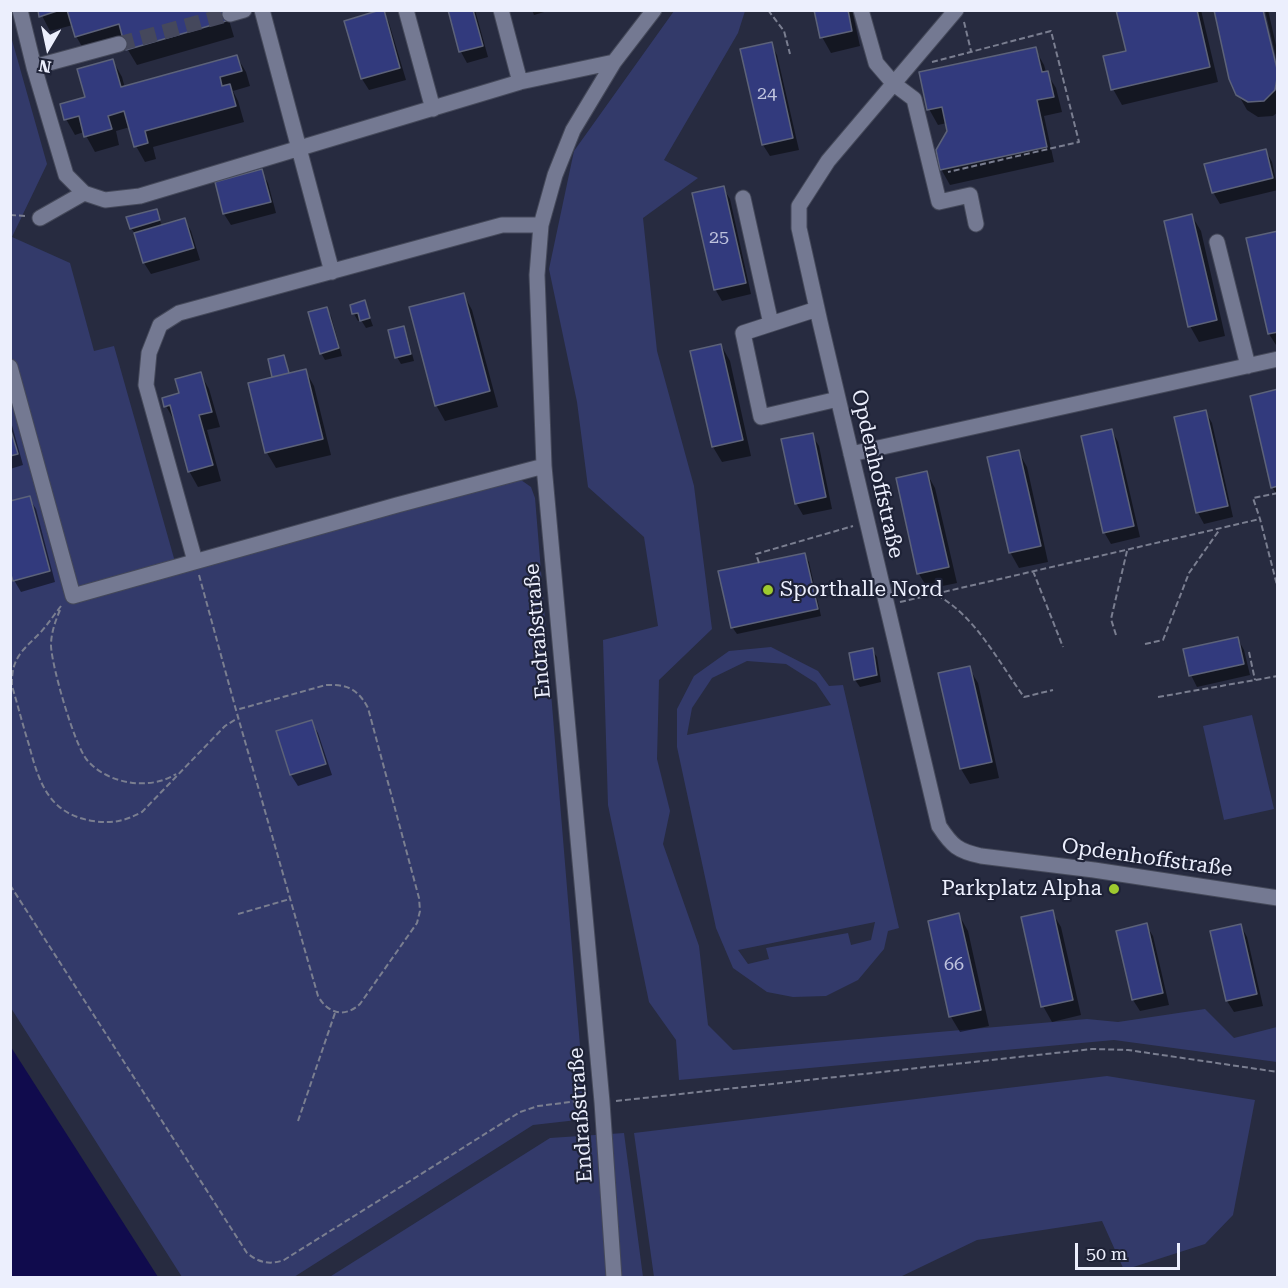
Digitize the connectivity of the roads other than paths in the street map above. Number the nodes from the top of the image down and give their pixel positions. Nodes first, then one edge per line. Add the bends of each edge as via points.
1 (20, 10) edge
2 (262, 10) edge
3 (406, 10) edge
4 (501, 10) edge
5 (654, 10) edge
6 (861, 10) edge
7 (956, 11) edge
8 (119, 44) tunnel mouth
9 (614, 62) junction
10 (34, 67) junction
11 (520, 82) junction
12 (894, 84) junction
13 (432, 109) junction
14 (300, 150) junction
15 (84, 193) junction
16 (743, 198) dead end
17 (40, 218) dead end
18 (976, 224) dead end
19 (542, 225) junction
20 (1217, 242) dead end
21 (332, 272) junction
22 (817, 309) junction
23 (771, 324) junction
24 (1278, 359) edge
25 (1248, 366) junction
26 (10, 367) edge
27 (838, 399) junction
28 (851, 454) junction
29 (544, 466) junction
30 (195, 561) junction
31 (1278, 897) edge
32 (614, 1278) edge

1 - 10 street
2 - 14 street
3 - 13 street
4 - 11 street
5 - 9 street, Endraßstraße
6 - 12 street via 876,63
7 - 12 street, Opdenhoffstraße
8 - 10 street
9 - 11 street
9 - 19 street, Endraßstraße via 573,130 555,175
10 - 15 street via 66,175
11 - 13 street
12 - 18 street via 914,99 939,202 970,195
12 - 22 street, Opdenhoffstraße via 828,161 799,206 799,228
13 - 14 street
14 - 15 street via 140,196 105,200
14 - 21 street
15 - 17 street
16 - 23 street
19 - 21 street via 502,225
19 - 29 street, Endraßstraße via 537,275
20 - 25 street
21 - 30 street via 179,313 160,325 149,353 146,385
22 - 23 street
22 - 27 street, Opdenhoffstraße
23 - 27 street via 743,333 761,417
24 - 25 street
25 - 28 street
26 - 30 street via 73,596
27 - 28 street, Opdenhoffstraße
28 - 31 street, Opdenhoffstraße via 939,826 949,843 963,852 981,856
29 - 30 street
29 - 32 street, Endraßstraße via 602,1102

